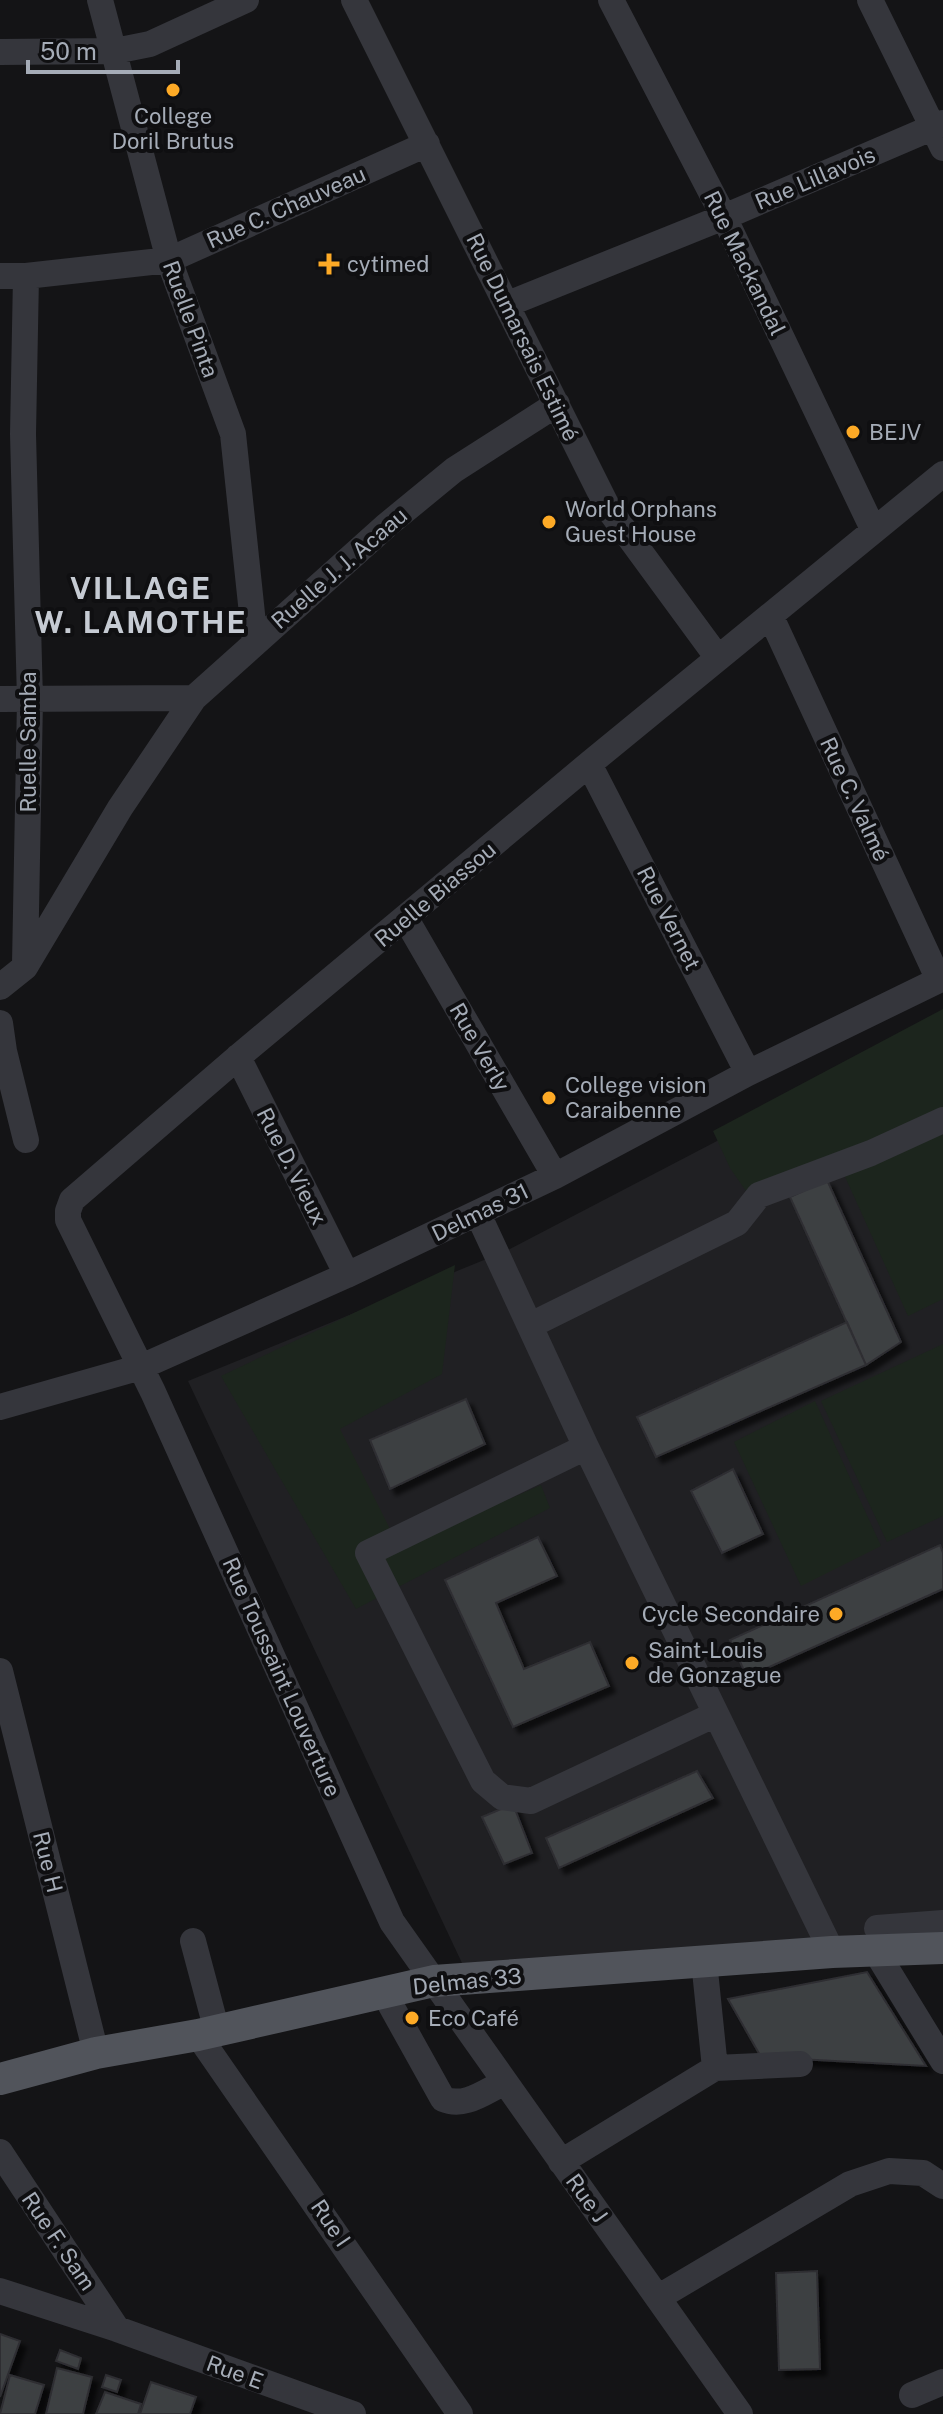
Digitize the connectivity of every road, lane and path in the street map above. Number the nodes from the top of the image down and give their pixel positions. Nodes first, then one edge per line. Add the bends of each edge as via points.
1 (100, 0) edge
2 (246, 0) edge
3 (354, 0) edge
4 (611, 0) edge
5 (870, 0) edge
6 (115, 51) junction
7 (0, 52) edge
8 (940, 133) edge
9 (427, 144) junction
10 (724, 217) junction
11 (169, 260) junction
12 (0, 276) edge
13 (26, 276) junction
14 (508, 304) junction
15 (557, 404) junction
16 (940, 483) edge
17 (873, 529) junction
18 (771, 617) junction
19 (255, 642) junction
20 (718, 658) junction
21 (194, 698) junction
22 (0, 699) edge
23 (30, 700) junction
24 (589, 764) junction
25 (406, 919) junction
26 (25, 967) junction
27 (941, 979) edge
28 (0, 987) edge
29 (0, 1023) edge
30 (238, 1057) junction
31 (748, 1073) junction
32 (943, 1120) edge
33 (26, 1140) dead end
34 (555, 1176) junction
35 (482, 1222) junction
36 (347, 1275) junction
37 (531, 1325) junction
38 (141, 1367) junction
39 (0, 1407) edge
40 (586, 1447) junction
41 (0, 1671) edge
42 (716, 1714) junction
43 (943, 1923) edge
44 (876, 1939) junction
45 (193, 1941) dead end
46 (943, 1948) edge
47 (832, 1952) junction
48 (704, 1961) junction
49 (434, 1981) junction
50 (384, 1993) junction
51 (208, 2033) junction
52 (96, 2053) junction
53 (943, 2061) edge
54 (800, 2064) dead end
55 (715, 2068) junction
56 (0, 2079) edge
57 (505, 2082) junction
58 (0, 2152) edge
59 (561, 2162) junction
60 (943, 2186) edge
61 (0, 2291) edge
62 (659, 2297) junction
63 (117, 2329) junction
64 (943, 2382) edge
65 (912, 2395) dead end
66 (353, 2414) edge
67 (460, 2414) edge
68 (740, 2414) edge

1 - 6 street, Ruelle Pinta
2 - 6 street via 150,44
3 - 9 street, Rue Dumarsais Estimé
4 - 10 street, Rue Mackandal
5 - 8 street
6 - 7 street
6 - 11 street, Ruelle Pinta
8 - 10 street, Rue Lillavois
9 - 11 street, Rue C. Chauveau
9 - 14 street, Rue Dumarsais Estimé
10 - 14 street, Rue Lillavois
10 - 17 street, Rue Mackandal
11 - 13 street, Rue C. Chauveau
11 - 19 street, Ruelle Pinta via 233,434
12 - 13 street, Rue C. Chauveau
13 - 23 street, Ruelle Samba via 23,434
14 - 15 street, Rue Dumarsais Estimé
15 - 19 street, Ruelle J. J. Acaau via 454,470
15 - 20 street, Rue Dumarsais Estimé via 608,508
16 - 17 street, Ruelle Biassou
17 - 18 street, Ruelle Biassou
18 - 20 street, Ruelle Biassou
18 - 27 street, Rue C. Valmé
19 - 21 street, Ruelle J. J. Acaau
20 - 24 street, Ruelle Biassou
21 - 23 street
21 - 26 street, Ruelle J. J. Acaau via 120,808
22 - 23 street
23 - 26 street, Ruelle Samba
24 - 25 street, Ruelle Biassou
24 - 31 street, Rue Vernet
25 - 30 street, Ruelle Biassou
25 - 34 street, Rue Verly
26 - 28 street
27 - 31 street, Delmas 31
29 - 33 street
30 - 36 street, Rue D. Vieux
30 - 38 street, Ruelle Biassou via 72,1200 68,1211
31 - 34 street, Delmas 31
32 - 37 street via 759,1195 737,1223
34 - 35 street, Delmas 31
35 - 36 street, Delmas 31
35 - 37 street
36 - 38 street, Delmas 31
37 - 40 street
38 - 39 street, Delmas 31
38 - 49 street, Rue Toussaint Louverture via 392,1922
40 - 42 street
40 - 42 street via 368,1553 483,1781 502,1797 531,1801
41 - 52 street, Rue H
42 - 47 street
43 - 44 street
44 - 46 main road, Delmas 33
44 - 47 main road, Delmas 33
44 - 53 street
45 - 51 street
47 - 48 main road, Delmas 33
48 - 49 main road, Delmas 33
48 - 55 street
49 - 50 main road, Delmas 33
49 - 57 street, Rue J
50 - 51 main road, Delmas 33
50 - 57 street via 443,2099 465,2102
51 - 52 main road, Delmas 33
51 - 67 street, Rue I
52 - 56 main road, Delmas 33
54 - 55 street
55 - 59 street
57 - 59 street, Rue J
58 - 63 street, Rue F. Sam
59 - 62 street, Rue J
60 - 62 street via 923,2173 889,2171 850,2184
61 - 63 street, Rue E
62 - 68 street, Rue J
63 - 66 street, Rue E
64 - 65 street

